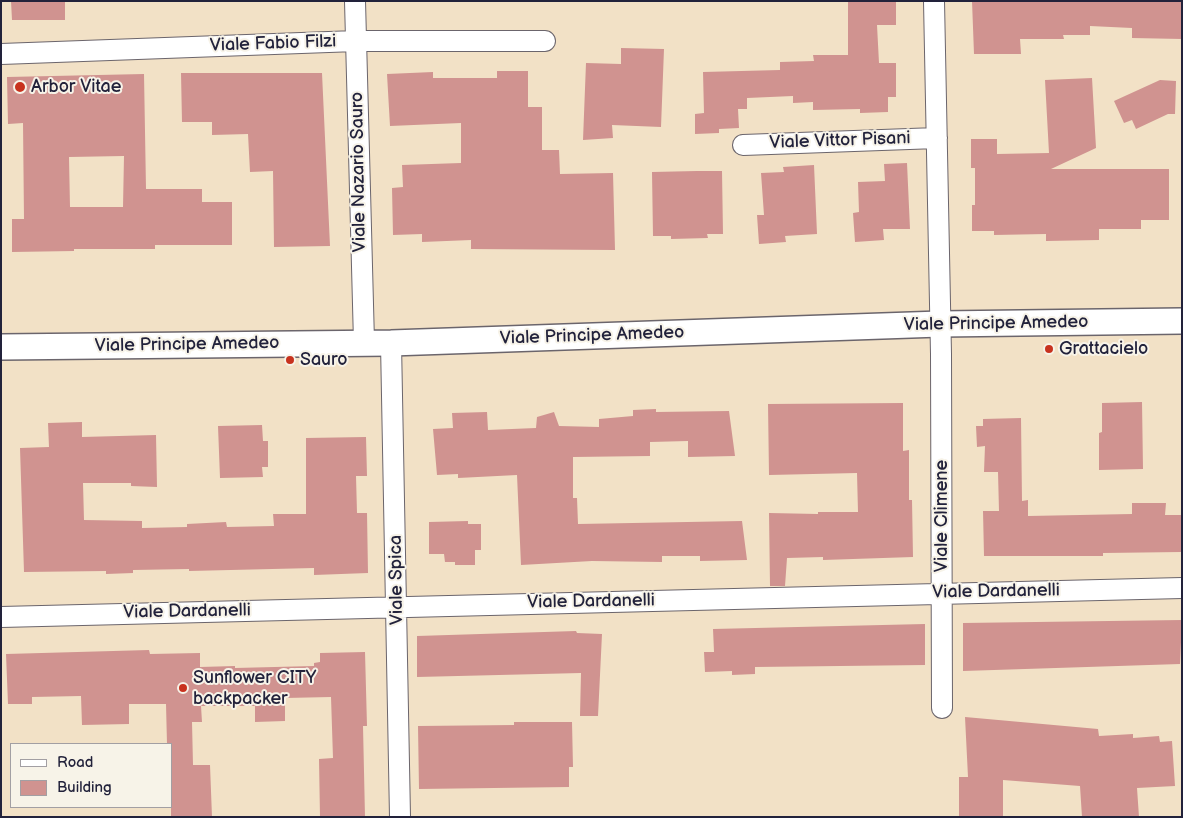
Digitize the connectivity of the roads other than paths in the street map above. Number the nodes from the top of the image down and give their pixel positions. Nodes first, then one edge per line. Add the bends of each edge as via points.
1 (355, 1) edge
2 (934, 1) edge
3 (356, 41) junction
4 (545, 41) dead end
5 (1, 54) edge
6 (937, 138) junction
7 (743, 145) dead end
8 (1182, 321) edge
9 (940, 324) junction
10 (364, 342) junction
11 (391, 343) junction
12 (1, 347) edge
13 (1182, 588) edge
14 (943, 594) junction
15 (398, 607) junction
16 (1, 617) edge
17 (942, 708) dead end
18 (400, 817) edge

1 - 3 street, Viale Nazario Sauro
2 - 6 street, Viale Vittor Pisani
3 - 4 street, Viale Fabio Filzi
3 - 5 street, Viale Fabio Filzi
3 - 10 street, Viale Nazario Sauro
6 - 7 street, Viale Vittor Pisani
6 - 9 street, Viale Vittor Pisani
8 - 9 street, Viale Principe Amedeo
9 - 11 street, Viale Principe Amedeo
9 - 14 street, Viale Climene
10 - 11 street, Viale Principe Amedeo
10 - 12 street, Viale Principe Amedeo
11 - 15 street, Viale Spica
13 - 14 street, Viale Dardanelli
14 - 15 street, Viale Dardanelli
14 - 17 street, Viale Climene
15 - 16 street, Viale Dardanelli
15 - 18 street, Viale Spica

